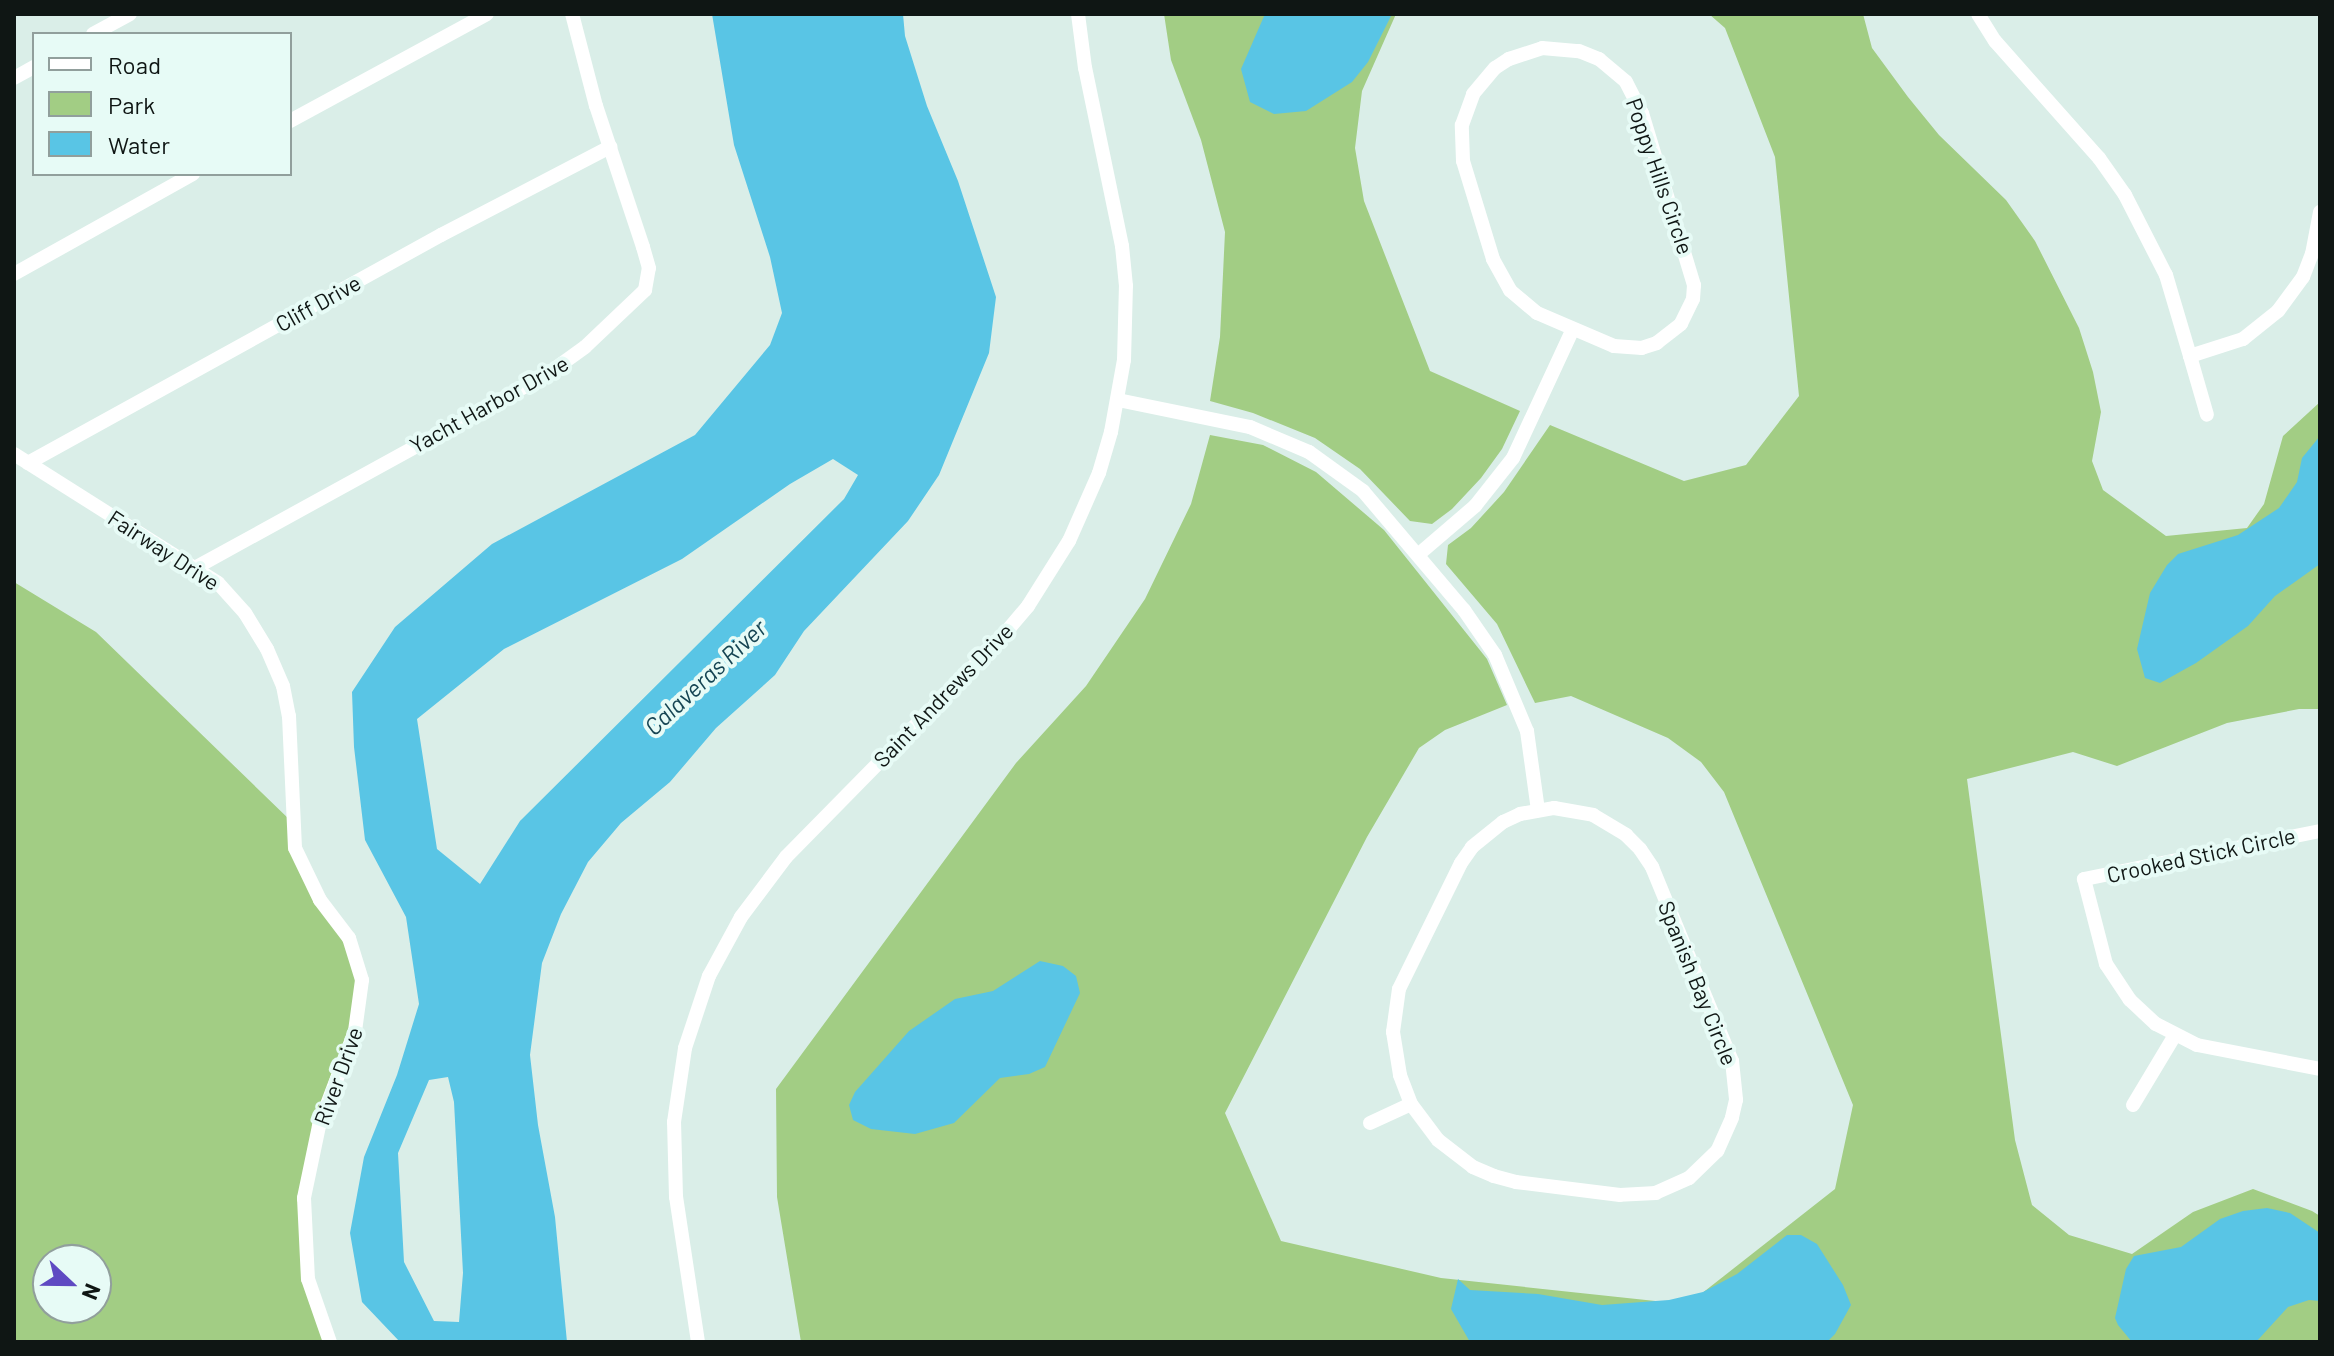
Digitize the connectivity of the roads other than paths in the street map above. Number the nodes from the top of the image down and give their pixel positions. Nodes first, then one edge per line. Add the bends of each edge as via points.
1 (130, 14) edge
2 (487, 14) edge
3 (572, 14) edge
4 (1078, 14) edge
5 (1978, 14) edge
6 (97, 32) edge
7 (32, 68) edge
8 (14, 78) edge
9 (292, 120) edge
10 (610, 147) junction
11 (189, 176) edge
12 (2320, 212) edge
13 (14, 274) edge
14 (1573, 329) junction
15 (2190, 356) junction
16 (1118, 400) junction
17 (2207, 415) dead end
18 (14, 454) edge
19 (28, 463) junction
20 (1419, 554) junction
21 (193, 569) junction
22 (1538, 810) junction
23 (292, 822) joint
24 (2320, 831) edge
25 (2175, 1035) junction
26 (2320, 1069) edge
27 (1411, 1104) junction
28 (2133, 1105) dead end
29 (1370, 1123) dead end
30 (330, 1342) edge
31 (698, 1342) edge

1 - 6 street
2 - 9 street
3 - 10 street, Yacht Harbor Drive
4 - 16 street, Saint Andrews Drive via 1122,246 1126,324
5 - 15 street via 2125,195 2166,275
7 - 8 street
10 - 19 street, Cliff Drive
10 - 21 street, Yacht Harbor Drive via 649,268 648,283 638,299 549,373
11 - 13 street
12 - 15 street via 2303,277 2278,311 2243,339
14 - 14 street, Poppy Hills Circle via 1522,303 1499,275 1460,143 1466,110 1483,80 1509,59 1542,48 1570,49 1599,59 1635,95 1694,285 1681,324 1657,343 1614,346
14 - 20 street via 1513,458 1475,506
15 - 17 street
16 - 20 street via 1250,427 1309,452 1363,491
16 - 31 street, Saint Andrews Drive via 1086,506 1028,606 786,857 741,917 709,976 685,1048 674,1134 676,1197
18 - 19 street, Fairway Drive
19 - 21 street, Fairway Drive
20 - 22 street via 1479,629 1507,681 1527,731
21 - 23 street, Fairway Drive via 218,583 245,613 283,686 289,716
22 - 27 street, Spanish Bay Circle via 1503,822 1472,847 1406,969 1393,1032
22 - 27 street, Spanish Bay Circle via 1573,810 1611,823 1652,867 1732,1061 1736,1100 1726,1134 1689,1178 1656,1193 1620,1195 1494,1176 1454,1154
23 - 30 street, River Drive via 300,864 349,938 362,980 360,1014 319,1126 304,1198 308,1279
24 - 25 street, Crooked Stick Circle via 2084,879 2098,942 2117,984 2145,1015
25 - 26 street, Crooked Stick Circle via 2214,1049
25 - 28 street
27 - 29 street

